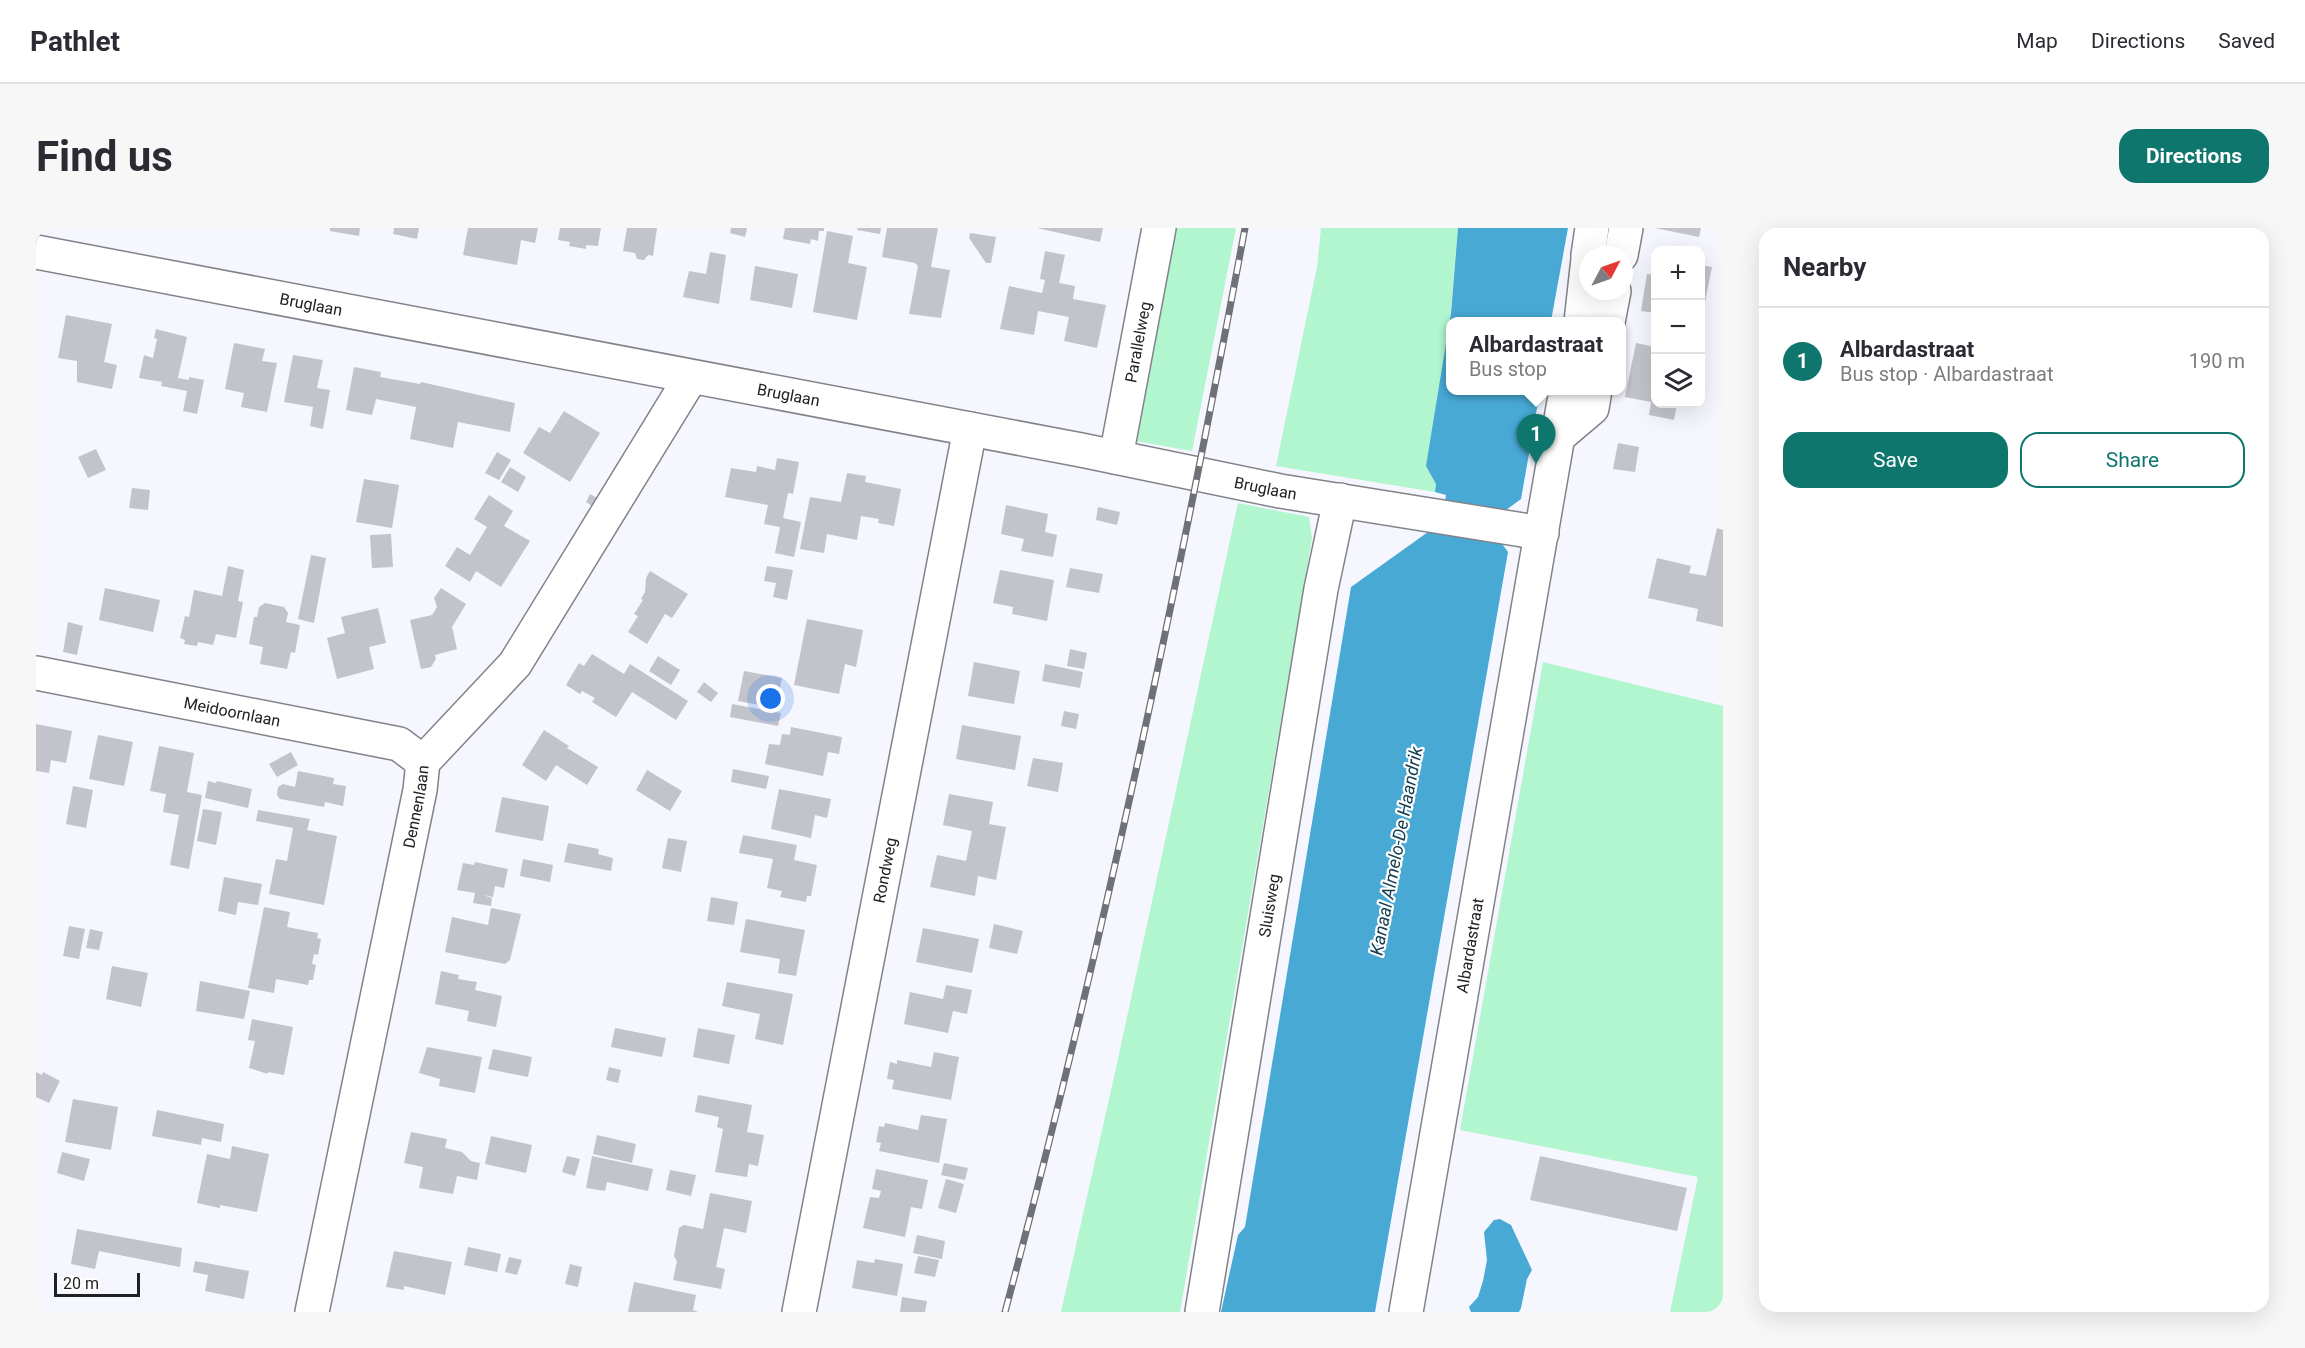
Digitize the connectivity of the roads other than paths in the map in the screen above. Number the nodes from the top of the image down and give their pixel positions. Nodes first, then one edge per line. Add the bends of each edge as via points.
1 (1159, 228) edge
2 (1592, 228) edge
3 (1626, 228) edge
4 (1590, 246) edge
5 (1623, 246) edge
6 (36, 252) edge
7 (1583, 300) edge
8 (1612, 300) edge
9 (1581, 317) edge
10 (1609, 317) edge
11 (691, 377) junction
12 (1565, 395) edge
13 (1594, 395) edge
14 (970, 429) junction
15 (1558, 436) junction
16 (1116, 457) junction
17 (1340, 500) junction
18 (1542, 533) junction
19 (36, 673) edge
20 (423, 762) junction
21 (312, 1312) edge
22 (799, 1312) edge
23 (1202, 1312) edge
24 (1406, 1312) edge

1 - 16 street, Parallelweg
2 - 4 street
3 - 5 street
6 - 11 street, Bruglaan
7 - 9 street
8 - 10 street
11 - 14 street, Bruglaan
11 - 20 street, Dennenlaan via 515,663
12 - 15 street, Albardastraat
13 - 15 street via 1592,408
14 - 16 street, Bruglaan
14 - 22 street, Rondweg
15 - 18 street, Albardastraat
16 - 17 street, Bruglaan
17 - 18 street, Bruglaan
17 - 23 street, Sluisweg via 1321,589
18 - 24 street, Albardastraat
19 - 20 street, Meidoornlaan via 399,744
20 - 21 street, Dennenlaan

